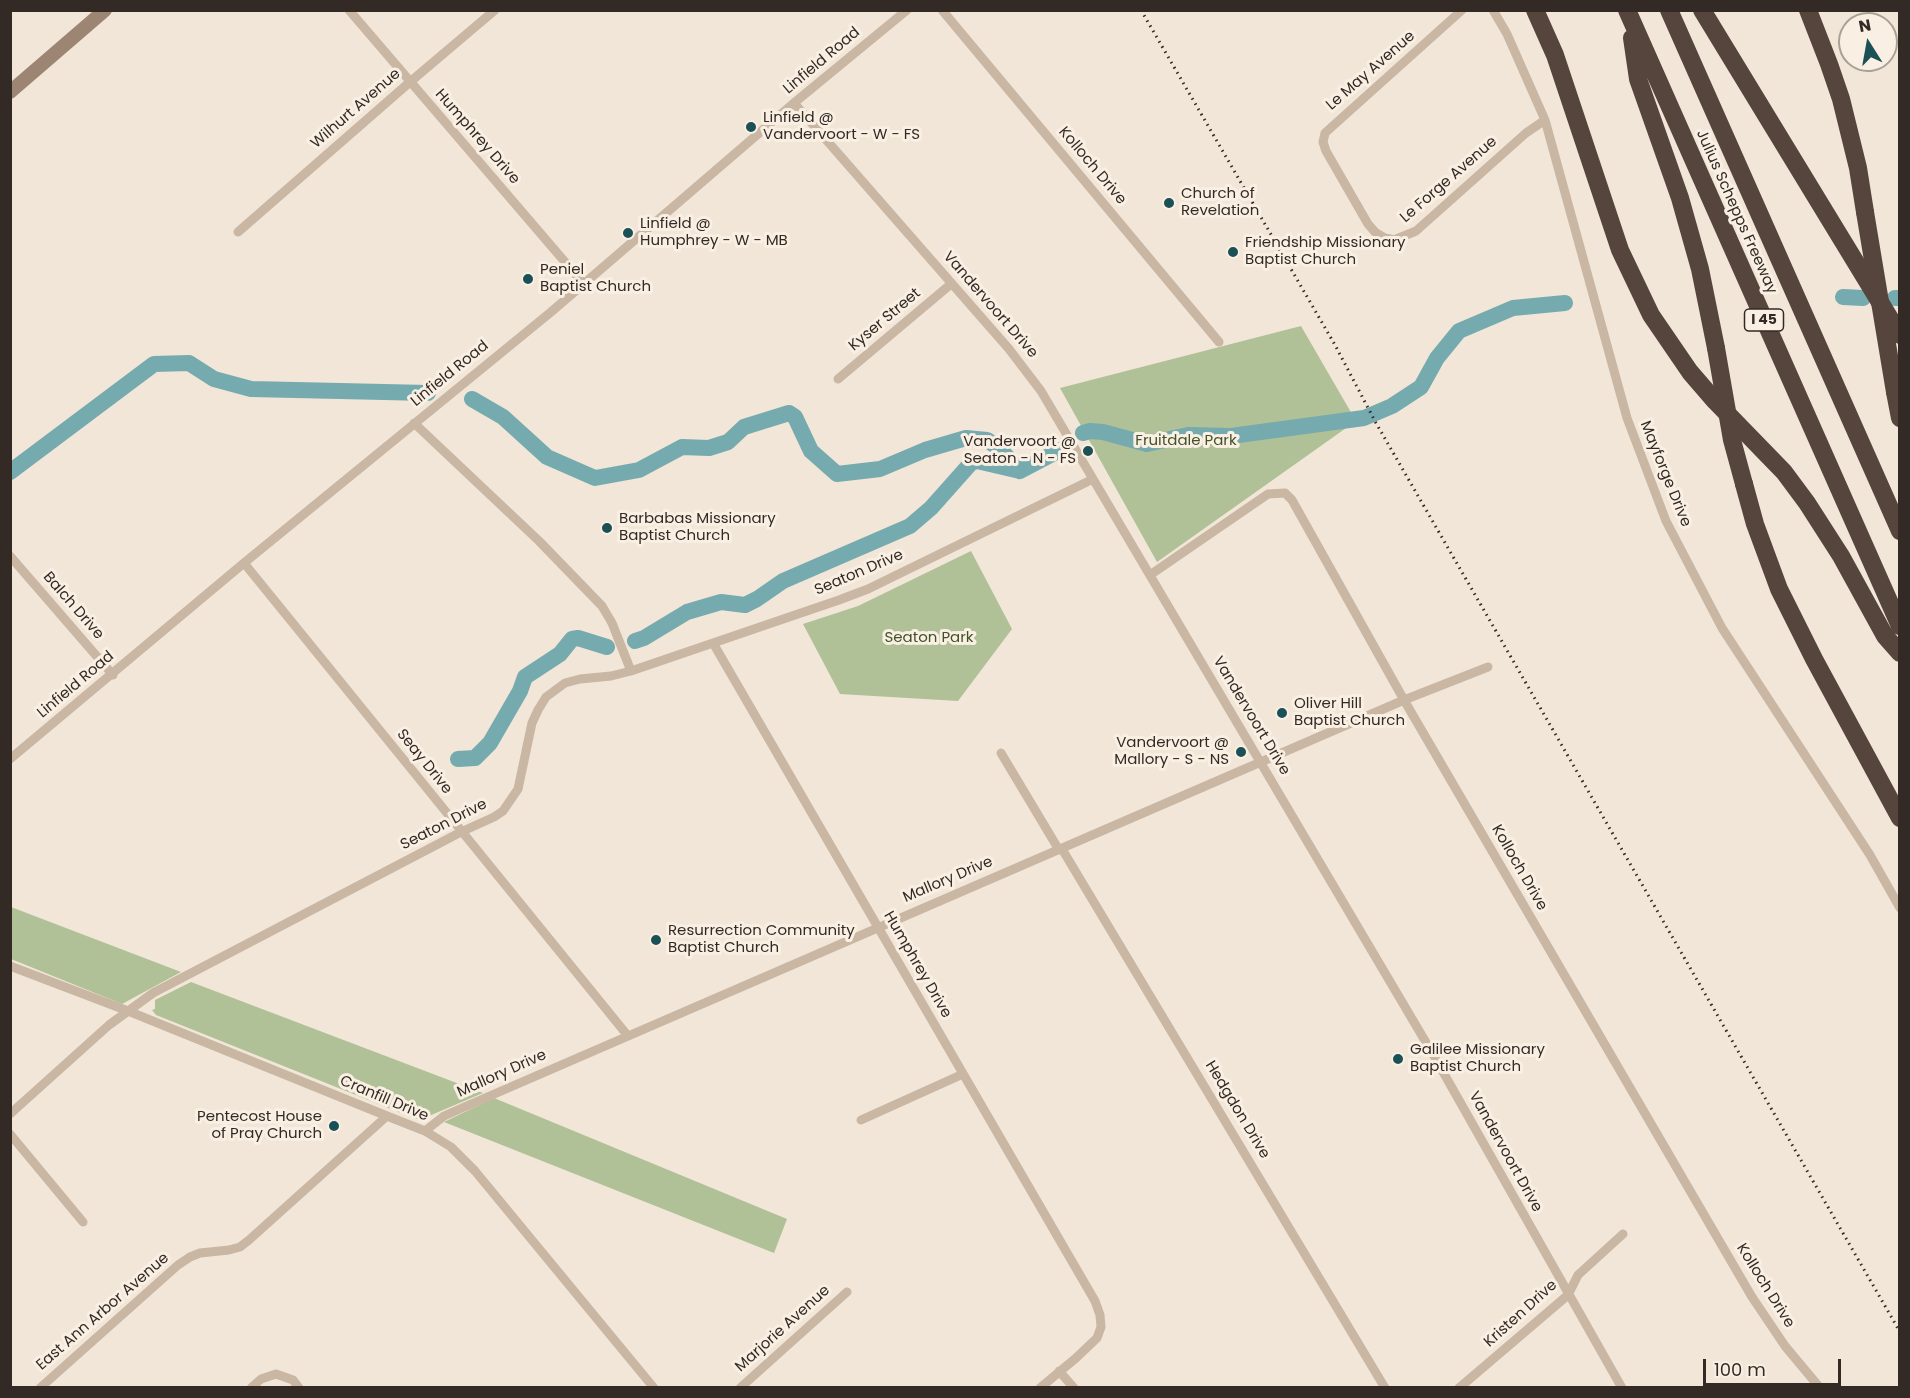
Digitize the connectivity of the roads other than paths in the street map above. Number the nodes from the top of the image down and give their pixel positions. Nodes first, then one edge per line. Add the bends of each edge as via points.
1 (105, 10) edge
2 (349, 10) edge
3 (495, 10) edge
4 (906, 10) edge
5 (942, 10) edge
6 (1461, 10) edge
7 (1492, 10) edge
8 (1535, 10) edge
9 (1669, 10) edge
10 (1702, 10) edge
11 (1808, 10) edge
12 (1627, 12) edge
13 (410, 82) junction
14 (10, 92) edge
15 (794, 103) junction
16 (1545, 120) junction
17 (1351, 195) joint
18 (238, 232) dead end
19 (583, 283) junction
20 (951, 284) junction
21 (1899, 334) edge
22 (1219, 342) dead end
23 (838, 379) dead end
24 (1899, 418) edge
25 (414, 423) junction
26 (1093, 479) junction
27 (1899, 531) edge
28 (10, 556) edge
29 (244, 563) junction
30 (1150, 575) junction
31 (1899, 626) edge
32 (713, 643) junction
33 (1899, 653) edge
34 (1488, 667) dead end
35 (631, 671) junction
36 (113, 675) junction
37 (1404, 700) junction
38 (1001, 753) dead end
39 (10, 759) edge
40 (1262, 762) junction
41 (1899, 818) edge
42 (461, 832) junction
43 (1060, 849) junction
44 (1899, 908) edge
45 (877, 927) junction
46 (10, 966) edge
47 (128, 1011) junction
48 (628, 1035) junction
49 (963, 1074) junction
50 (10, 1114) edge
51 (387, 1116) junction
52 (861, 1120) dead end
53 (425, 1131) junction
54 (10, 1134) edge
55 (83, 1222) dead end
56 (1623, 1234) dead end
57 (847, 1292) dead end
58 (1568, 1295) junction
59 (1059, 1371) junction
60 (40, 1388) edge
61 (251, 1388) edge
62 (299, 1388) edge
63 (654, 1388) edge
64 (740, 1388) edge
65 (1040, 1388) edge
66 (1074, 1388) edge
67 (1385, 1388) edge
68 (1459, 1388) edge
69 (1622, 1388) edge
70 (1820, 1388) edge

1 - 14 street
2 - 13 street, Humphrey Drive
3 - 13 street, Wilhurt Avenue
4 - 15 street, Linfield Road
5 - 22 street, Kolloch Drive
6 - 17 street, Le May Avenue via 1325,133 1326,151
7 - 16 street, Mayforge Drive via 1508,34
8 - 33 highway via 1555,55 1620,250 1651,315 1689,372 1784,472 1807,503 1885,636
9 - 27 highway, Julius Schepps Freeway / I 45
10 - 21 highway
11 - 24 highway, bridge via 1851,137
12 - 31 highway, Julius Schepps Freeway / I 45
12 - 41 highway, bridge via 1638,79 1680,198 1700,269 1732,440 1755,524 1779,589
13 - 18 street, Wilhurt Avenue
13 - 19 street, Humphrey Drive
15 - 19 street, Linfield Road
15 - 20 street, Vandervoort Drive
16 - 17 street, Le Forge Avenue via 1404,238 1394,240 1375,232
16 - 44 street, Mayforge Drive via 1627,418 1666,521 1722,628 1870,855
19 - 25 street, Linfield Road
20 - 23 street, Kyser Street
20 - 26 street, Vandervoort Drive via 1027,372
25 - 29 street, Linfield Road
25 - 35 street via 602,606
26 - 30 street, Vandervoort Drive
26 - 32 street, Seaton Drive via 868,589
28 - 36 street, Balch Drive
29 - 36 street, Linfield Road
29 - 42 street, Seay Drive
30 - 37 street, Kolloch Drive via 1268,494 1285,493
30 - 40 street, Vandervoort Drive
32 - 35 street, Seaton Drive
32 - 45 street, Humphrey Drive
34 - 37 street, Mallory Drive
35 - 42 street, Seaton Drive via 565,683 546,697 532,723 518,789 503,811
36 - 39 street, Linfield Road
37 - 40 street, Mallory Drive
37 - 70 street, Kolloch Drive via 1752,1297
38 - 43 street, Hedgdon Drive
40 - 43 street, Mallory Drive
40 - 58 street, Vandervoort Drive
42 - 47 street, Seaton Drive via 153,993
42 - 48 street, Seay Drive
43 - 45 street, Mallory Drive
43 - 67 street, Hedgdon Drive
45 - 48 street, Mallory Drive
45 - 49 street, Humphrey Drive
46 - 47 street, Cranfill Drive
47 - 50 street, Seaton Drive
47 - 51 street, Cranfill Drive
48 - 53 street, Mallory Drive via 444,1116
49 - 52 street
49 - 59 street, Humphrey Drive via 1100,1315 1097,1338
51 - 53 street, Cranfill Drive
51 - 60 street, East Ann Arbor Avenue via 249,1240 229,1250 200,1253 178,1265
53 - 63 street, Cranfill Drive via 476,1171
54 - 55 street
56 - 58 street, Kristen Drive via 1578,1275
57 - 64 street, Marjorie Avenue
58 - 68 street, Kristen Drive
58 - 69 street, Vandervoort Drive
59 - 65 street
59 - 66 street
61 - 62 street via 276,1374 293,1380

